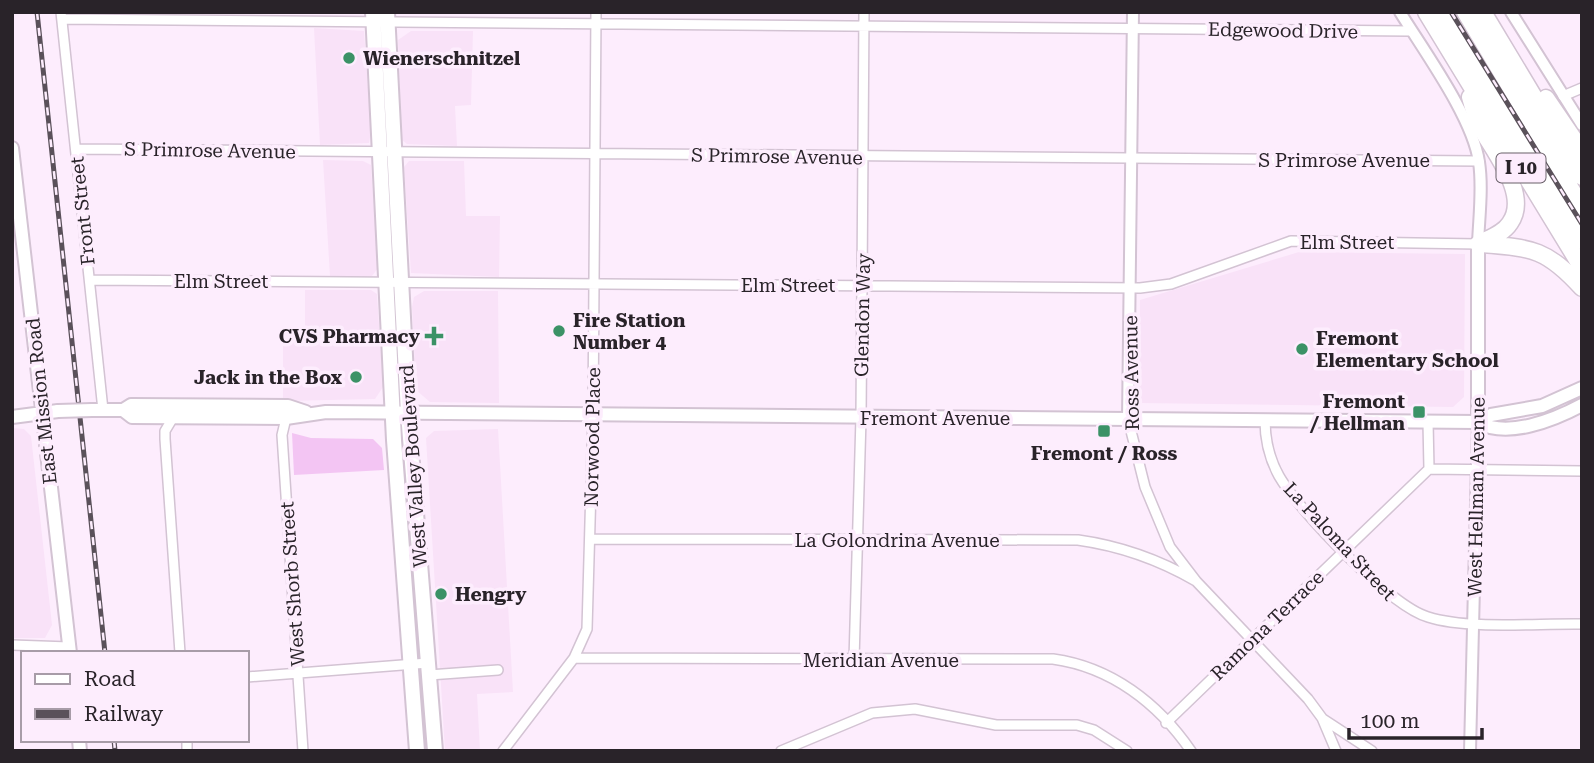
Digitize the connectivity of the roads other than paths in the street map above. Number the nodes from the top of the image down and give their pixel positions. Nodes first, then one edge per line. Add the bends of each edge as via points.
1 (596, 12) edge
2 (864, 12) edge
3 (1133, 12) edge
4 (1400, 12) edge
5 (1426, 12) edge
6 (1443, 12) edge
7 (1465, 12) edge
8 (1485, 12) edge
9 (1512, 12) edge
10 (62, 16) edge
11 (380, 17) edge
12 (596, 24) junction
13 (864, 26) junction
14 (1132, 29) junction
15 (1411, 31) junction
16 (1460, 67) junction
17 (1582, 88) edge
18 (1563, 96) junction
19 (1582, 125) edge
20 (12, 148) edge
21 (76, 149) junction
22 (379, 152) junction
23 (396, 153) junction
24 (594, 154) junction
25 (1575, 154) edge
26 (864, 157) junction
27 (1132, 159) junction
28 (1479, 161) junction
29 (1582, 177) edge
30 (1582, 200) edge
31 (1582, 207) edge
32 (1582, 241) edge
33 (1478, 244) junction
34 (1582, 268) edge
35 (90, 280) junction
36 (387, 282) junction
37 (402, 282) junction
38 (593, 284) junction
39 (862, 286) junction
40 (1129, 288) junction
41 (1582, 288) edge
42 (1582, 388) edge
43 (1582, 405) edge
44 (12, 407) edge
45 (98, 410) junction
46 (123, 410) junction
47 (42, 411) junction
48 (306, 412) junction
49 (393, 413) junction
50 (408, 413) junction
51 (12, 416) edge
52 (174, 416) junction
53 (593, 416) junction
54 (286, 418) junction
55 (861, 418) junction
56 (1128, 419) junction
57 (1265, 420) junction
58 (1428, 422) junction
59 (1478, 422) junction
60 (1429, 469) junction
61 (1477, 471) junction
62 (1582, 471) edge
63 (590, 539) junction
64 (858, 540) junction
65 (1343, 550) junction
66 (1196, 581) junction
67 (1473, 622) junction
68 (1582, 624) edge
69 (1253, 640) junction
70 (12, 645) edge
71 (69, 650) edge
72 (180, 651) edge
73 (574, 658) junction
74 (854, 660) junction
75 (411, 665) junction
76 (429, 669) junction
77 (498, 670) dead end
78 (298, 674) junction
79 (248, 677) edge
80 (1322, 718) junction
81 (1166, 723) junction
82 (303, 751) edge
83 (417, 751) edge
84 (435, 751) edge
85 (503, 751) edge
86 (781, 751) edge
87 (1127, 751) edge
88 (1191, 751) edge
89 (1336, 751) edge
90 (1372, 751) edge
91 (1470, 751) edge

1 - 12 street, Norwood Place
2 - 13 street, Glendon Way
3 - 14 street, Ross Avenue
4 - 15 street
5 - 16 highway, I 10
6 - 32 highway
7 - 31 highway
8 - 25 highway
9 - 18 street
10 - 11 street, Edgewood Drive
10 - 21 street, Front Street
11 - 12 street, Edgewood Drive
11 - 22 main road, West Valley Boulevard
11 - 23 main road, West Valley Boulevard
12 - 13 street, Edgewood Drive
12 - 24 street, Norwood Place
13 - 14 street, Edgewood Drive
13 - 26 street, Glendon Way
14 - 15 street, Edgewood Drive
14 - 27 street, Ross Avenue
15 - 28 street via 1446,87
16 - 33 highway via 1479,125 1505,170 1516,202 1509,226
16 - 34 highway, I 10
17 - 18 street
18 - 19 street
20 - 47 main road, East Mission Road
21 - 22 street, S Primrose Avenue
21 - 35 street, Front Street
22 - 23 street, S Primrose Avenue
22 - 36 main road, West Valley Boulevard
23 - 24 street, S Primrose Avenue
23 - 37 main road, West Valley Boulevard
24 - 26 street, S Primrose Avenue
24 - 38 street, Norwood Place
25 - 29 highway, I 10
25 - 30 highway
26 - 27 street, S Primrose Avenue
26 - 39 street, Glendon Way
27 - 28 street, S Primrose Avenue
27 - 40 street, Ross Avenue
28 - 33 street
33 - 40 street, Elm Street via 1291,241 1171,284
33 - 41 highway via 1528,247 1563,268
33 - 59 main road, West Hellman Avenue
35 - 36 street, Elm Street
35 - 45 street, Front Street
36 - 37 street, Elm Street
36 - 49 main road, West Valley Boulevard
37 - 38 street, Elm Street
37 - 50 main road, West Valley Boulevard
38 - 39 street, Elm Street
38 - 53 street, Norwood Place
39 - 40 street, Elm Street
39 - 55 street, Glendon Way
40 - 56 street, Ross Avenue
42 - 59 main road, Fremont Avenue via 1542,406 1491,415
43 - 59 main road, Fremont Avenue via 1511,428 1491,430
44 - 47 main road
45 - 46 main road
45 - 47 main road, bridge
46 - 48 main road via 131,405 288,405
46 - 52 main road via 132,417
47 - 51 main road
47 - 71 main road, East Mission Road
48 - 49 main road, Fremont Avenue
48 - 54 main road
49 - 50 main road, Fremont Avenue
49 - 75 main road, West Valley Boulevard
50 - 53 main road, Fremont Avenue
50 - 76 main road, West Valley Boulevard
52 - 54 main road
52 - 72 street via 165,439
53 - 55 main road, Fremont Avenue
53 - 63 street, Norwood Place
54 - 78 street, West Shorb Street via 282,435
55 - 56 main road, Fremont Avenue
55 - 64 street, Glendon Way
56 - 57 main road, Fremont Avenue
56 - 66 street, Ross Avenue via 1138,467 1156,515 1170,547
57 - 58 main road, Fremont Avenue
57 - 65 street, La Paloma Street via 1268,452 1281,479
58 - 59 main road, Fremont Avenue
58 - 60 street
59 - 61 street, West Hellman Avenue
60 - 61 street
60 - 65 street, Ramona Terrace
61 - 62 street
61 - 67 street, West Hellman Avenue
63 - 64 street, La Golondrina Avenue
63 - 73 street, Norwood Place via 587,629
64 - 66 street, La Golondrina Avenue via 1078,540 1109,544
64 - 74 street, Glendon Way
65 - 67 street, La Paloma Street via 1406,608 1441,620
65 - 69 street, Ramona Terrace
66 - 69 street, Ross Avenue
67 - 68 street, La Paloma Street
67 - 91 street, West Hellman Avenue
69 - 80 street, Ross Avenue
69 - 81 street, Ramona Terrace
70 - 71 street
73 - 74 street, Meridian Avenue
73 - 85 street, Norwood Place
74 - 81 street, Meridian Avenue via 1053,659 1080,663 1129,686
75 - 76 street
75 - 78 street
75 - 83 main road, West Valley Boulevard
76 - 77 street
76 - 84 main road, West Valley Boulevard
78 - 79 street
78 - 82 street, West Shorb Street
80 - 89 street, Ross Avenue
80 - 90 street
81 - 88 street, Meridian Avenue
86 - 87 street via 855,719 894,709 996,725 1077,725

